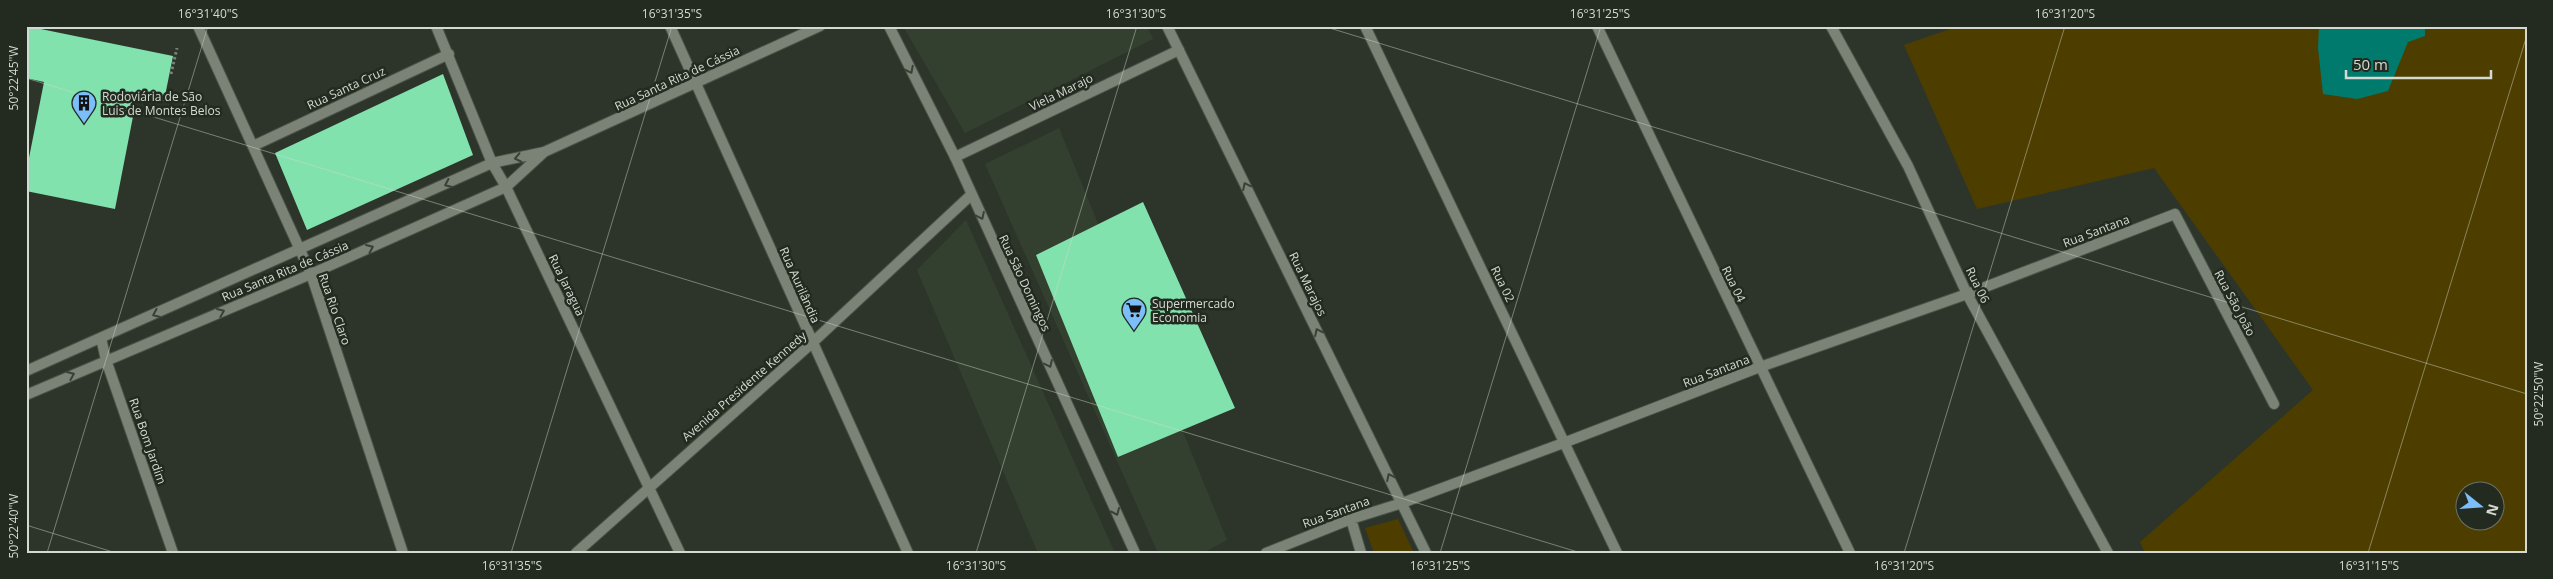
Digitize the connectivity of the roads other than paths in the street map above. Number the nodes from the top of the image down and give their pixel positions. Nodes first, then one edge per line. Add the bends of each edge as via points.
1 (198, 26) edge
2 (436, 26) edge
3 (670, 26) edge
4 (820, 26) edge
5 (888, 26) edge
6 (1167, 26) edge
7 (1366, 26) edge
8 (1597, 26) edge
9 (1831, 26) edge
10 (1179, 50) junction
11 (449, 54) junction
12 (696, 82) junction
13 (253, 146) junction
14 (544, 152) junction
15 (955, 158) junction
16 (492, 164) junction
17 (506, 187) junction
18 (971, 195) junction
19 (2175, 214) joint
20 (300, 251) junction
21 (311, 274) junction
22 (1967, 294) junction
23 (101, 338) junction
24 (812, 342) junction
25 (106, 360) junction
26 (1760, 367) junction
27 (26, 371) edge
28 (26, 394) edge
29 (2274, 404) dead end
30 (1566, 442) junction
31 (649, 486) junction
32 (1402, 503) junction
33 (1351, 519) junction
34 (173, 553) edge
35 (403, 553) edge
36 (576, 553) edge
37 (680, 553) edge
38 (908, 553) edge
39 (1135, 553) edge
40 (1266, 553) edge
41 (1361, 553) edge
42 (1426, 553) edge
43 (1617, 553) edge
44 (1850, 553) edge
45 (2108, 553) edge

1 - 13 street, Rua Rio Claro
2 - 11 street, Rua Jaragua
3 - 12 street, Rua Aurilândia
4 - 12 street, Rua Santa Rita de Cássia
5 -> 15 street, Rua São Domingos
6 - 10 street, Rua Marajos
7 - 30 street, Rua 02
8 - 26 street, Rua 04
9 - 22 street, Rua 06 via 1908,166
10 - 15 street, Viela Marajo
32 -> 10 street, Rua Marajos
11 - 13 street, Rua Santa Cruz
11 - 16 street, Rua Jaragua
12 - 14 street, Rua Santa Rita de Cássia
12 - 24 street, Rua Aurilândia
13 - 20 street, Rua Rio Claro
14 -> 16 street, Rua Santa Rita de Cássia
14 - 17 street, Rua Santa Rita de Cássia
15 - 18 street, Rua São Domingos
16 - 17 street, Rua Jaragua
16 -> 20 street, Rua Santa Rita de Cássia
21 -> 17 street, Rua Santa Rita de Cássia
17 - 31 street, Rua Jaragua
18 - 24 street, Avenida Presidente Kennedy
18 -> 39 street, Rua São Domingos
19 - 22 street, Rua Santana
19 - 29 street, Rua São João
20 - 21 street, Rua Rio Claro
20 -> 23 street, Rua Santa Rita de Cássia
25 -> 21 street, Rua Santa Rita de Cássia
21 - 35 street, Rua Rio Claro
22 - 26 street, Rua Santana
22 - 45 street, Rua 06
23 - 25 street, Rua Bom Jardim
23 - 27 street, Rua Santa Rita de Cássia
24 - 31 street, Avenida Presidente Kennedy
24 - 38 street, Rua Aurilândia
28 -> 25 street, Rua Santa Rita de Cássia
25 - 34 street, Rua Bom Jardim
26 - 30 street, Rua Santana
26 - 44 street, Rua 04
30 - 32 street, Rua Santana
30 - 43 street, Rua 02
31 - 36 street, Avenida Presidente Kennedy
31 - 37 street, Rua Jaragua
32 - 33 street, Rua Santana
32 - 42 street, Rua Marajos
33 - 40 street, Rua Santana
33 - 41 street

